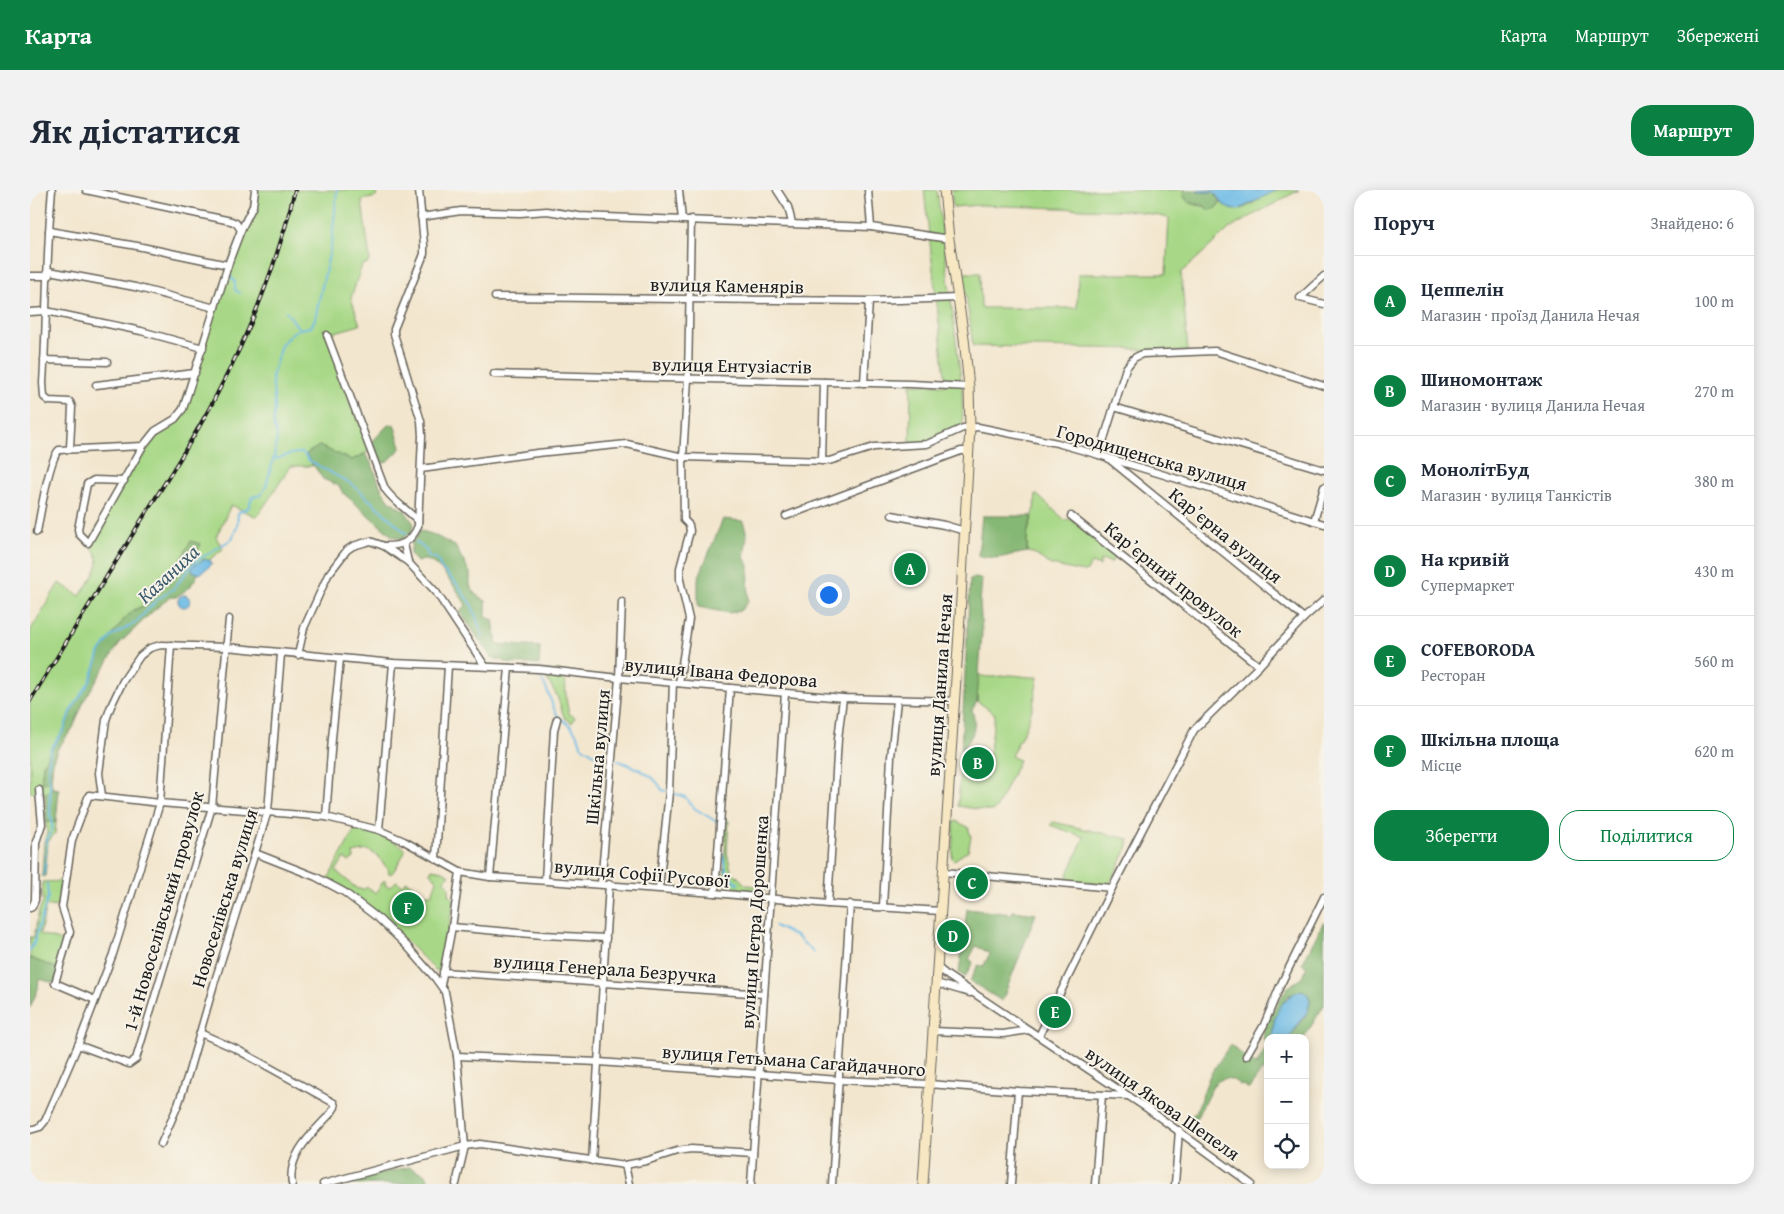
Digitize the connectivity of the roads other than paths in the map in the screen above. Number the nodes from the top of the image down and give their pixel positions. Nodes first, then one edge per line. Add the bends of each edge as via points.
1 (52, 190) edge
2 (86, 190) edge
3 (255, 190) edge
4 (419, 190) edge
5 (679, 190) edge
6 (777, 190) edge
7 (868, 190) edge
8 (944, 190) edge
9 (421, 217) junction
10 (691, 219) junction
11 (682, 220) junction
12 (792, 223) junction
13 (871, 227) junction
14 (241, 230) junction
15 (49, 231) junction
16 (949, 239) junction
17 (228, 265) junction
18 (49, 273) junction
19 (30, 276) edge
20 (1324, 276) edge
21 (495, 297) dead end
22 (959, 298) junction
23 (689, 300) junction
24 (869, 301) junction
25 (1324, 304) edge
26 (215, 308) junction
27 (30, 312) edge
28 (46, 312) junction
29 (327, 334) dead end
30 (203, 348) junction
31 (44, 360) junction
32 (107, 362) dead end
33 (195, 373) junction
34 (494, 374) dead end
35 (688, 379) junction
36 (824, 382) junction
37 (864, 383) junction
38 (96, 385) dead end
39 (1324, 386) edge
40 (969, 387) junction
41 (1114, 407) junction
42 (970, 427) junction
43 (143, 446) junction
44 (70, 448) junction
45 (969, 451) junction
46 (1099, 454) junction
47 (683, 457) junction
48 (1106, 457) junction
49 (822, 461) junction
50 (420, 469) junction
51 (1324, 470) edge
52 (124, 481) junction
53 (1324, 487) edge
54 (892, 515) dead end
55 (786, 516) dead end
56 (1071, 516) dead end
57 (418, 521) junction
58 (1314, 521) junction
59 (1324, 524) edge
60 (965, 531) junction
61 (37, 532) dead end
62 (404, 544) junction
63 (384, 546) junction
64 (408, 562) junction
65 (1324, 600) edge
66 (622, 602) dead end
67 (1304, 618) junction
68 (229, 619) dead end
69 (171, 645) junction
70 (226, 647) junction
71 (281, 654) junction
72 (298, 655) junction
73 (340, 659) junction
74 (393, 663) junction
75 (448, 666) junction
76 (485, 666) junction
77 (1259, 666) junction
78 (509, 668) junction
79 (619, 678) junction
80 (676, 683) junction
81 (730, 688) junction
82 (785, 693) junction
83 (844, 698) junction
84 (897, 700) junction
85 (955, 701) junction
86 (557, 719) dead end
87 (39, 790) dead end
88 (102, 796) junction
89 (160, 803) junction
90 (212, 807) junction
91 (268, 811) junction
92 (326, 817) junction
93 (380, 830) junction
94 (255, 853) junction
95 (436, 858) junction
96 (460, 872) junction
97 (944, 872) junction
98 (490, 877) junction
99 (545, 880) junction
100 (601, 884) junction
101 (609, 884) junction
102 (659, 888) junction
103 (1112, 888) junction
104 (715, 893) junction
105 (1324, 897) edge
106 (771, 898) junction
107 (828, 904) junction
108 (850, 904) junction
109 (883, 906) junction
110 (30, 908) edge
111 (1321, 909) edge
112 (941, 911) junction
113 (452, 927) junction
114 (606, 938) junction
115 (937, 967) junction
116 (443, 972) junction
117 (948, 976) junction
118 (936, 982) junction
119 (602, 983) junction
120 (441, 985) junction
121 (947, 987) junction
122 (764, 994) junction
123 (981, 998) junction
124 (96, 1000) junction
125 (935, 1000) junction
126 (1029, 1030) junction
127 (933, 1031) junction
128 (200, 1034) junction
129 (1039, 1036) junction
130 (78, 1045) junction
131 (457, 1056) junction
132 (1246, 1056) dead end
133 (599, 1062) junction
134 (760, 1073) junction
135 (839, 1080) junction
136 (929, 1084) junction
137 (1018, 1091) junction
138 (1102, 1095) junction
139 (1129, 1096) junction
140 (30, 1130) edge
141 (1179, 1130) junction
142 (161, 1144) dead end
143 (465, 1146) junction
144 (753, 1153) junction
145 (592, 1160) junction
146 (625, 1165) junction
147 (292, 1184) edge
148 (323, 1184) edge
149 (456, 1184) edge
150 (628, 1184) edge
151 (751, 1184) edge
152 (832, 1184) edge
153 (923, 1184) edge
154 (1011, 1184) edge
155 (1095, 1184) edge
156 (1175, 1184) edge
157 (1252, 1184) edge

1 - 15 street
2 - 14 street via 231,221
3 - 14 street via 253,206
4 - 9 street
5 - 11 street
6 - 12 street via 788,208
7 - 13 street
8 - 16 main road, вулиця Данила Нечая
9 - 11 street via 461,211 520,214 547,211 579,216
9 - 50 street via 424,254 394,330 421,421
10 - 11 street
10 - 12 street
10 - 23 street
12 - 13 street
13 - 16 street
14 - 17 street
15 - 17 street
15 - 18 street
16 - 22 main road, вулиця Данила Нечая
17 - 26 street
18 - 19 street
18 - 26 street via 135,287
18 - 28 street
20 - 25 street via 1300,298
21 - 23 street, вулиця Каменярів
22 - 24 street, вулиця Каменярів
22 - 40 main road, вулиця Данила Нечая
23 - 24 street, вулиця Каменярів
23 - 35 street
24 - 37 street
26 - 30 street
27 - 28 street
28 - 30 street via 141,330
28 - 31 street
29 - 57 street via 386,489
30 - 33 street
31 - 32 street
31 - 44 street via 44,397 48,401 70,402 72,407
33 - 38 street
33 - 43 street via 181,412 155,431
34 - 35 street, вулиця Ентузіастів
35 - 36 street, вулиця Ентузіастів
35 - 47 street
36 - 37 street, вулиця Ентузіастів
36 - 49 street
37 - 40 street, вулиця Ентузіастів
39 - 41 street via 1215,351 1142,354 1126,368
40 - 42 main road, вулиця Данила Нечая
41 - 46 street
41 - 51 street
42 - 45 main road, вулиця Данила Нечая
42 - 46 street, Городищенська вулиця
42 - 49 street via 927,444 874,447 836,460
43 - 44 street
43 - 52 street
44 - 61 street via 55,453
45 - 55 street via 961,451
45 - 60 main road, вулиця Данила Нечая
46 - 48 street, Городищенська вулиця
47 - 49 street
47 - 50 street via 627,444
47 - 80 street via 684,520 690,531 680,580 689,619
48 - 58 street, Городищенська вулиця
48 - 67 street, Карʼєрна вулиця
50 - 57 street
52 - 52 street via 119,489 88,544 78,529 88,484 94,480
53 - 58 street
54 - 60 street
56 - 77 street, Карʼєрний провулок
57 - 62 street via 414,534
58 - 59 street, Городищенська вулиця
60 - 85 main road, вулиця Данила Нечая
62 - 63 street
62 - 64 street
63 - 64 street
63 - 72 street via 370,541 347,550 328,575 308,618
64 - 76 street via 436,592
65 - 67 street
66 - 79 street, Шкільна вулиця
67 - 77 street
68 - 70 street, 1-й Новоселівський провулок
69 - 70 street, вулиця Івана Федорова
69 - 88 street, вулиця Івана Федорова via 150,648 140,656 110,706 99,773
69 - 89 street
70 - 71 street, вулиця Івана Федорова
70 - 90 street, 1-й Новоселівський провулок
71 - 72 street, вулиця Івана Федорова
71 - 91 street, Новоселівська вулиця
72 - 73 street, вулиця Івана Федорова
73 - 74 street, вулиця Івана Федорова
73 - 92 street
74 - 75 street, вулиця Івана Федорова
74 - 93 street
75 - 76 street, вулиця Івана Федорова
75 - 95 street
76 - 78 street, вулиця Івана Федорова
77 - 103 street via 1194,730
78 - 79 street, вулиця Івана Федорова
78 - 98 street
79 - 80 street, вулиця Івана Федорова
79 - 100 street, Шкільна вулиця
80 - 81 street, вулиця Івана Федорова
80 - 102 street
81 - 82 street, вулиця Івана Федорова
81 - 104 street
82 - 83 street, вулиця Івана Федорова
82 - 106 street, вулиця Петра Дорошенка
83 - 84 street, вулиця Івана Федорова
83 - 107 street via 838,739
84 - 85 street, вулиця Івана Федорова
84 - 109 street
85 - 97 main road, вулиця Данила Нечая
86 - 99 street
87 - 110 street via 42,824 36,842 34,900
88 - 89 street
88 - 124 street via 89,795 72,840 62,906 70,932 55,983
89 - 90 street
89 - 124 street
90 - 91 street
90 - 130 street, 1-й Новоселівський провулок via 136,1060 129,1064
91 - 92 street
91 - 94 street, Новоселівська вулиця
92 - 93 street
93 - 95 street
94 - 120 street via 316,877 344,892 379,919
94 - 128 street, Новоселівська вулиця
95 - 96 street
96 - 98 street, вулиця Софії Русової
96 - 113 street
97 - 103 street
97 - 112 main road, вулиця Данила Нечая
98 - 99 street, вулиця Софії Русової
99 - 100 street, вулиця Софії Русової
100 - 101 street, вулиця Софії Русової
101 - 102 street, вулиця Софії Русової
101 - 114 street
102 - 104 street, вулиця Софії Русової
103 - 129 street
104 - 106 street, вулиця Софії Русової
105 - 111 street
106 - 107 street, вулиця Софії Русової
106 - 122 street, вулиця Петра Дорошенка
107 - 108 street, вулиця Софії Русової
108 - 109 street, вулиця Софії Русової
108 - 135 street
109 - 112 street, вулиця Софії Русової
111 - 132 street
112 - 115 main road, вулиця Данила Нечая
113 - 114 street
113 - 116 street
114 - 119 street
115 - 117 street
115 - 118 main road, вулиця Данила Нечая
116 - 119 street, вулиця Генерала Безручка
116 - 120 street
117 - 118 street
117 - 123 street
118 - 121 street
118 - 125 main road, вулиця Данила Нечая
119 - 122 street, вулиця Генерала Безручка
119 - 133 street
120 - 131 street via 446,992
121 - 123 street
121 - 125 street
122 - 134 street, вулиця Петра Дорошенка
123 - 126 street, вулиця Якова Шепеля
124 - 130 street
125 - 127 main road, вулиця Данила Нечая
126 - 127 street via 1004,1034
126 - 129 street, вулиця Якова Шепеля
127 - 136 main road, вулиця Данила Нечая
128 - 142 street, Новоселівська вулиця via 178,1105
128 - 147 street via 236,1049 334,1103 331,1113 300,1147 291,1170
129 - 139 street, вулиця Якова Шепеля
130 - 140 street via 45,1122
131 - 133 street, вулиця Гетьмана Сагайдачного
131 - 143 street
133 - 134 street, вулиця Гетьмана Сагайдачного
133 - 145 street
134 - 135 street, вулиця Гетьмана Сагайдачного
134 - 144 street, вулиця Петра Дорошенка
135 - 136 street, вулиця Гетьмана Сагайдачного
135 - 152 street
136 - 137 street, вулиця Гетьмана Сагайдачного
136 - 153 main road, вулиця Данила Нечая
137 - 138 street, вулиця Гетьмана Сагайдачного
137 - 154 street
138 - 139 street, вулиця Гетьмана Сагайдачного
138 - 155 street
139 - 141 street, вулиця Якова Шепеля
141 - 156 street
141 - 157 street, вулиця Якова Шепеля
143 - 145 street via 488,1144
143 - 148 street
143 - 149 street
144 - 146 street via 690,1149
144 - 151 street, вулиця Петра Дорошенка
145 - 146 street
146 - 150 street

